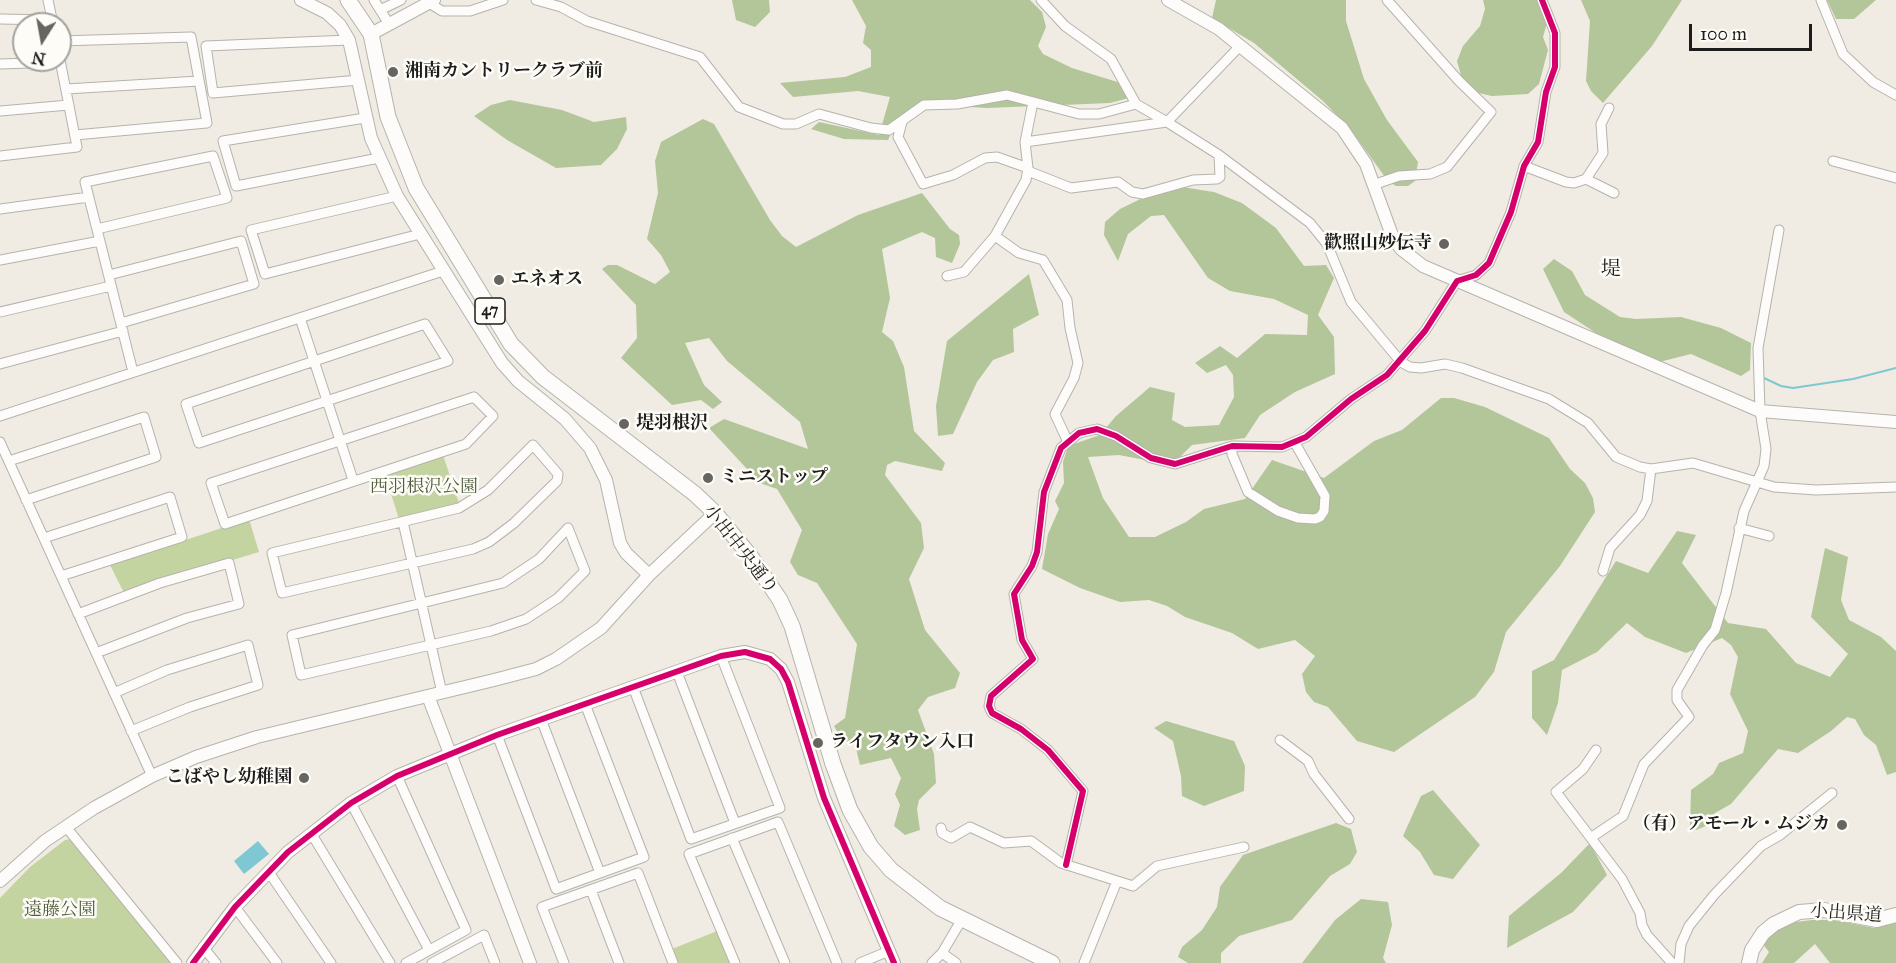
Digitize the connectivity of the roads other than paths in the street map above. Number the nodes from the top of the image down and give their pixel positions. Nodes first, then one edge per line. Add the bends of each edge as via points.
1 (301, 0) edge
2 (348, 0) edge
3 (374, 0) edge
4 (401, 0) edge
5 (503, 0) edge
6 (536, 0) edge
7 (1041, 0) edge
8 (1168, 0) edge
9 (1387, 0) edge
10 (1542, 0) edge
11 (1821, 0) edge
12 (431, 2) edge
13 (380, 10) junction
14 (389, 24) junction
15 (371, 34) junction
16 (349, 40) junction
17 (72, 41) edge
18 (1240, 46) junction
19 (62, 72) edge
20 (359, 80) junction
21 (199, 81) junction
22 (66, 89) junction
23 (1896, 95) edge
24 (1034, 102) junction
25 (1136, 104) junction
26 (69, 105) junction
27 (1608, 108) dead end
28 (0, 111) edge
29 (365, 118) junction
30 (902, 122) junction
31 (1167, 122) junction
32 (75, 135) junction
33 (1025, 142) junction
34 (1220, 155) junction
35 (0, 156) edge
36 (379, 158) junction
37 (1833, 161) dead end
38 (1524, 166) junction
39 (1028, 170) junction
40 (1896, 178) edge
41 (1586, 179) junction
42 (1373, 185) junction
43 (1614, 193) dead end
44 (397, 196) junction
45 (89, 197) junction
46 (0, 209) edge
47 (97, 229) junction
48 (1779, 230) dead end
49 (420, 234) junction
50 (995, 236) junction
51 (100, 241) junction
52 (0, 260) edge
53 (443, 271) junction
54 (109, 274) junction
55 (947, 276) dead end
56 (1457, 281) junction
57 (111, 286) junction
58 (0, 312) edge
59 (300, 318) junction
60 (122, 327) junction
61 (314, 361) junction
62 (1401, 362) junction
63 (0, 364) edge
64 (133, 372) junction
65 (327, 401) junction
66 (1760, 411) junction
67 (0, 416) edge
68 (1896, 422) edge
69 (1067, 440) junction
70 (340, 441) junction
71 (0, 442) edge
72 (1295, 443) junction
73 (1232, 446) junction
74 (9, 461) junction
75 (1651, 469) junction
76 (353, 480) junction
77 (1755, 482) junction
78 (1896, 487) edge
79 (26, 500) junction
80 (715, 513) junction
81 (402, 522) junction
82 (1739, 528) junction
83 (1768, 536) dead end
84 (44, 538) junction
85 (412, 563) junction
86 (1604, 571) dead end
87 (650, 575) junction
88 (61, 576) junction
89 (422, 604) junction
90 (78, 615) junction
91 (431, 644) junction
92 (96, 653) junction
93 (721, 657) junction
94 (677, 672) junction
95 (633, 687) junction
96 (114, 693) junction
97 (442, 693) junction
98 (428, 696) junction
99 (585, 704) junction
100 (541, 719) junction
101 (131, 731) junction
102 (497, 735) junction
103 (1280, 740) dead end
104 (1596, 750) dead end
105 (449, 752) junction
106 (152, 776) junction
107 (398, 776) junction
108 (1832, 793) dead end
109 (351, 803) junction
110 (1349, 819) dead end
111 (735, 824) junction
112 (66, 826) junction
113 (941, 828) dead end
114 (310, 833) junction
115 (1592, 837) junction
116 (732, 838) junction
117 (1244, 847) dead end
118 (1066, 864) junction
119 (268, 871) junction
120 (600, 873) junction
121 (0, 881) edge
122 (1117, 881) junction
123 (591, 890) junction
124 (235, 907) junction
125 (1896, 915) edge
126 (962, 919) junction
127 (203, 947) junction
128 (429, 950) junction
129 (889, 951) junction
130 (942, 953) junction
131 (438, 962) edge
132 (177, 963) edge
133 (193, 963) edge
134 (216, 963) edge
135 (277, 963) edge
136 (331, 963) edge
137 (390, 963) edge
138 (406, 963) edge
139 (495, 963) edge
140 (530, 963) edge
141 (564, 963) edge
142 (619, 963) edge
143 (673, 963) edge
144 (735, 963) edge
145 (785, 963) edge
146 (837, 963) edge
147 (860, 963) edge
148 (894, 963) edge
149 (932, 963) edge
150 (956, 963) edge
151 (1052, 963) edge
152 (1084, 963) edge
153 (1672, 963) edge
154 (1678, 963) edge
155 (1749, 963) edge

1 - 16 street via 327,13
2 - 15 main road, 47
3 - 13 street
4 - 13 street
5 - 12 street via 470,10 442,11
6 - 30 street via 561,7 587,21 700,57 739,107 783,124 796,124 819,114 889,130
7 - 25 street via 1065,26 1111,59
8 - 18 street via 1219,29
9 - 42 street via 1491,112 1447,167
10 - 38 street via 1555,33 1556,57 1538,142
11 - 23 street via 1843,54 1873,82
12 - 14 street
13 - 14 street
14 - 15 street
15 - 80 main road, 小出中央通り / 47 via 386,110 405,164 427,209 511,344 543,377
16 - 20 street
16 - 20 street via 206,46 213,93
17 - 21 street via 191,37
18 - 31 street
18 - 42 street via 1342,128 1357,147
19 - 22 street
20 - 29 street
21 - 22 street
21 - 32 street via 207,123
22 - 26 street
24 - 25 street via 1079,114 1098,114
24 - 30 street via 1007,95 957,104 936,103 924,105
24 - 33 street
25 - 31 street
26 - 28 street
26 - 32 street
27 - 41 street via 1600,124 1603,153
29 - 36 street
29 - 36 street via 223,141 236,186
30 - 39 street via 898,137 923,184 953,175 985,158 997,157
31 - 33 street
31 - 34 street
32 - 35 street via 77,147
33 - 39 street
34 - 39 street via 1217,179 1193,180 1143,194 1118,182 1071,188
34 - 62 street via 1320,234 1352,302
36 - 44 street
37 - 40 street
38 - 41 street via 1566,182
38 - 56 street via 1511,212 1489,262 1476,275
39 - 50 street
41 - 43 street
42 - 56 street via 1386,223 1401,249 1423,266
44 - 49 street
44 - 49 street via 251,230 265,274
45 - 46 street
45 - 47 street
45 - 47 street via 85,182 213,156 227,198
47 - 51 street
48 - 66 street via 1758,348
49 - 53 street
50 - 55 street via 963,272
50 - 69 street via 1019,253 1043,260 1067,300 1078,363 1055,414
51 - 52 street
51 - 54 street
53 - 59 street
53 - 87 street via 501,363 565,418 590,448 606,480 620,543
54 - 57 street
54 - 60 street via 241,241 254,284
56 - 62 street
56 - 66 street
57 - 58 street
57 - 60 street
59 - 61 street
59 - 64 street
60 - 63 street
60 - 64 street
61 - 65 street
61 - 65 street via 425,324 448,362
61 - 65 street via 186,404 199,443
62 - 72 street
62 - 75 street via 1410,367 1445,364 1462,368 1549,399 1588,423 1616,457
64 - 67 street
65 - 70 street
66 - 68 street
66 - 77 street via 1766,449 1764,466
69 - 73 street via 1097,429 1150,458 1176,464
69 - 118 street via 1044,492 1037,552 1014,594 1020,634 1033,659 991,696 989,706 992,713 1048,750 1083,791
70 - 76 street
70 - 76 street via 211,483 225,524
70 - 76 street via 474,397 494,416 466,444
71 - 74 street
72 - 73 street via 1270,449
72 - 73 street via 1325,496 1324,511 1315,519 1278,511 1248,492
74 - 79 street
74 - 79 street via 144,417 156,457
75 - 77 street via 1693,463
75 - 86 street via 1641,515 1610,548
77 - 78 street via 1816,490
77 - 82 street
79 - 84 street
80 - 87 street
80 - 126 main road, 小出中央通り / 47 via 751,557 784,608 833,764 850,810 871,847 918,892
81 - 85 street
81 - 85 street via 272,553 282,594
81 - 85 street via 442,513 474,500 533,445 558,474 557,481 489,542
82 - 83 street
82 - 115 street via 1715,630 1675,695 1689,717 1644,764 1623,816
84 - 88 street
84 - 88 street via 170,497 182,537
85 - 89 street
87 - 97 street via 601,628 556,659 536,669
88 - 90 street
89 - 91 street
89 - 91 street via 292,635 301,675
89 - 91 street via 503,583 539,559 568,528 585,571 558,598 526,619
90 - 92 street
90 - 92 street via 151,586 229,563 239,604 187,618
91 - 97 street
92 - 96 street
93 - 94 street
93 - 111 street via 780,807
93 - 129 street via 745,652 759,654 781,669 824,798
94 - 95 street
94 - 111 street
95 - 99 street
95 - 111 street via 691,839
96 - 101 street
96 - 101 street via 167,670 248,645 258,685
97 - 98 street
98 - 105 street
98 - 106 street via 257,737
99 - 100 street
99 - 120 street via 644,857
100 - 102 street
100 - 120 street
101 - 106 street
102 - 105 street
102 - 120 street via 556,890
103 - 110 street via 1308,761
104 - 115 street via 1556,792
105 - 107 street
105 - 140 street
106 - 112 street
107 - 109 street
107 - 128 street via 466,930
108 - 154 street via 1761,846 1721,888 1689,926
109 - 114 street
109 - 128 street
112 - 121 street
112 - 132 street
113 - 118 street via 942,834 951,838 970,827 1004,843 1031,841
114 - 119 street
114 - 137 street
115 - 153 street via 1622,879 1647,935
116 - 144 street via 689,854
116 - 145 street
116 - 146 street via 778,822
117 - 122 street via 1157,866 1133,886
118 - 122 street
119 - 124 street
119 - 136 street
122 - 152 street
123 - 141 street via 542,907
123 - 142 street
123 - 143 street via 638,873
124 - 127 street
124 - 135 street
125 - 155 main road, 小出県道 via 1876,920 1824,910 1799,912 1763,933
126 - 130 street
126 - 151 main road, 小出中央通り / 47
127 - 133 street
127 - 134 street
128 - 138 street
129 - 147 street
129 - 148 street
130 - 149 street
130 - 150 street
131 - 139 street via 484,935

